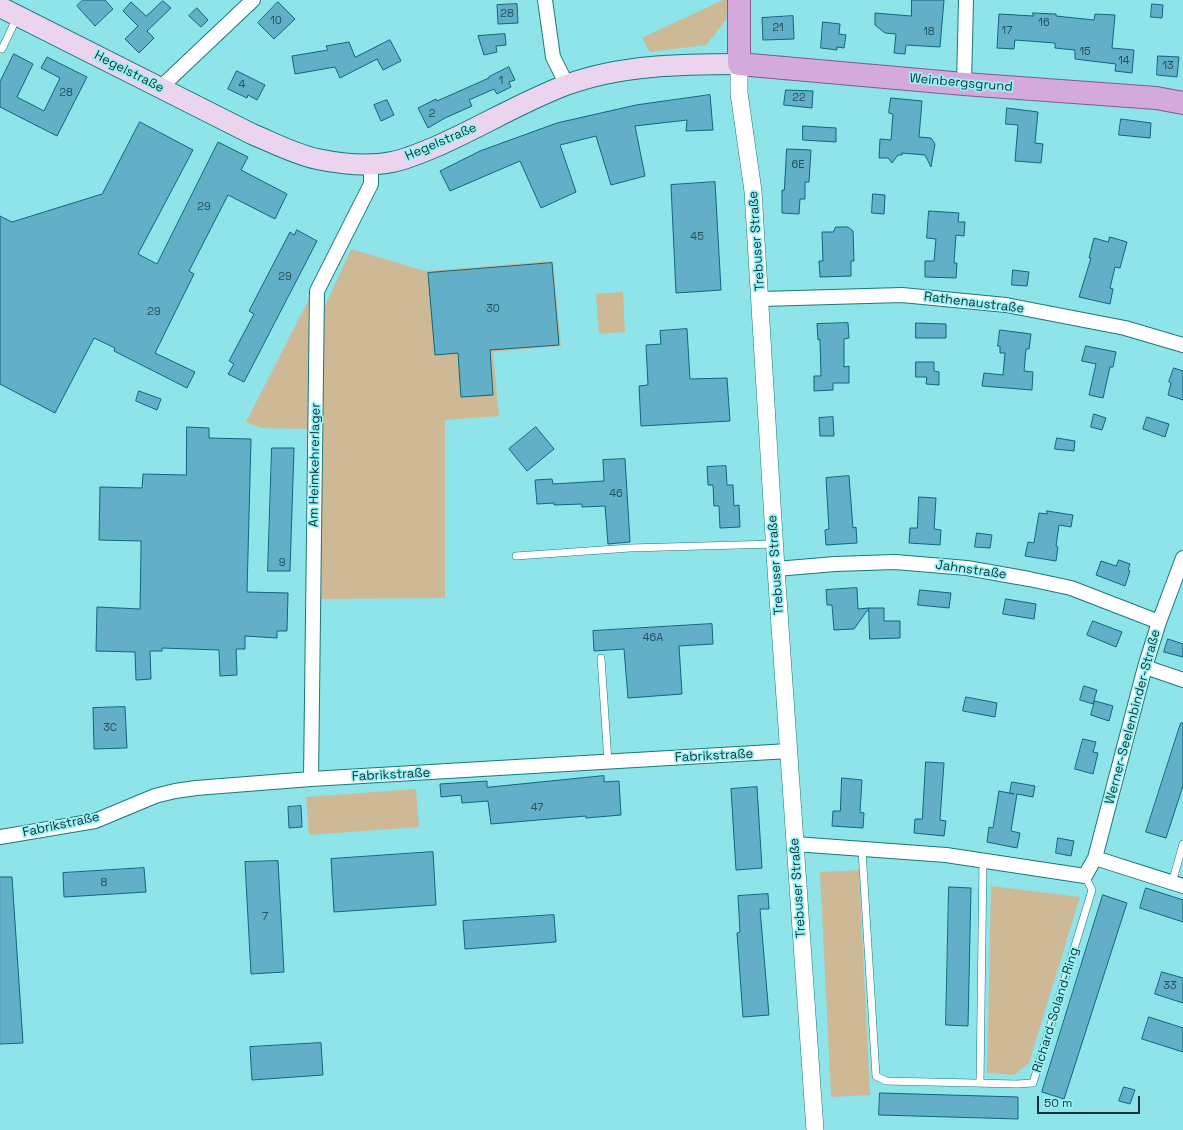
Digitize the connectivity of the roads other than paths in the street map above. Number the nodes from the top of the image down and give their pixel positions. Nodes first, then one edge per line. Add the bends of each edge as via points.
1 (253, 0) edge
2 (544, 0) edge
3 (739, 0) edge
4 (966, 0) edge
5 (0, 7) edge
6 (18, 16) junction
7 (2, 48) dead end
8 (739, 64) junction
9 (964, 84) junction
10 (567, 85) junction
11 (160, 88) junction
12 (1183, 103) edge
13 (371, 164) junction
14 (761, 300) junction
15 (1183, 345) edge
16 (775, 544) junction
17 (516, 556) dead end
18 (1183, 558) edge
19 (776, 569) junction
20 (1159, 622) junction
21 (601, 658) dead end
22 (1145, 667) junction
23 (1183, 680) edge
24 (789, 751) junction
25 (608, 762) junction
26 (311, 779) junction
27 (0, 837) edge
28 (795, 844) junction
29 (1183, 844) edge
30 (862, 850) junction
31 (1095, 858) junction
32 (984, 860) junction
33 (1086, 876) junction
34 (1177, 884) edge
35 (980, 1083) junction
36 (815, 1130) edge

1 - 11 street
2 - 10 street via 553,57
3 - 8 main road, Trebuser Straße
4 - 9 street
5 - 6 main road, Hegelstraße
6 - 7 lane
6 - 11 main road, Hegelstraße
8 - 9 main road, Weinbergsgrund
8 - 10 main road, Hegelstraße via 640,69
8 - 14 street, Trebuser Straße via 739,93 753,191
9 - 12 main road, Weinbergsgrund via 1156,98
10 - 13 main road, Hegelstraße via 408,158
11 - 13 main road, Hegelstraße via 294,152 318,159
13 - 26 street, Am Heimkehrerlager via 371,184 317,291
14 - 15 street, Rathenaustraße via 902,295 1006,305 1125,328
14 - 16 street, Trebuser Straße
16 - 17 lane via 630,548
16 - 19 street, Trebuser Straße
18 - 20 street, Werner-Seelenbinder-Straße
19 - 20 street, Jahnstraße via 895,562 967,568 1071,588
19 - 24 street, Trebuser Straße
20 - 22 street, Werner-Seelenbinder-Straße
21 - 25 lane
22 - 23 street
22 - 31 street, Werner-Seelenbinder-Straße
24 - 25 street, Fabrikstraße
24 - 28 street, Trebuser Straße
25 - 26 street, Fabrikstraße
26 - 27 street, Fabrikstraße via 175,791 155,796 95,821
28 - 30 street
28 - 36 street, Trebuser Straße
29 - 34 lane
30 - 32 street
30 - 35 lane, Richard-Soland-Ring via 876,1076 886,1081
31 - 33 street, Werner-Seelenbinder-Straße
31 - 34 street
32 - 33 street
32 - 35 lane
33 - 35 lane, Richard-Soland-Ring via 1092,890 1033,1083

